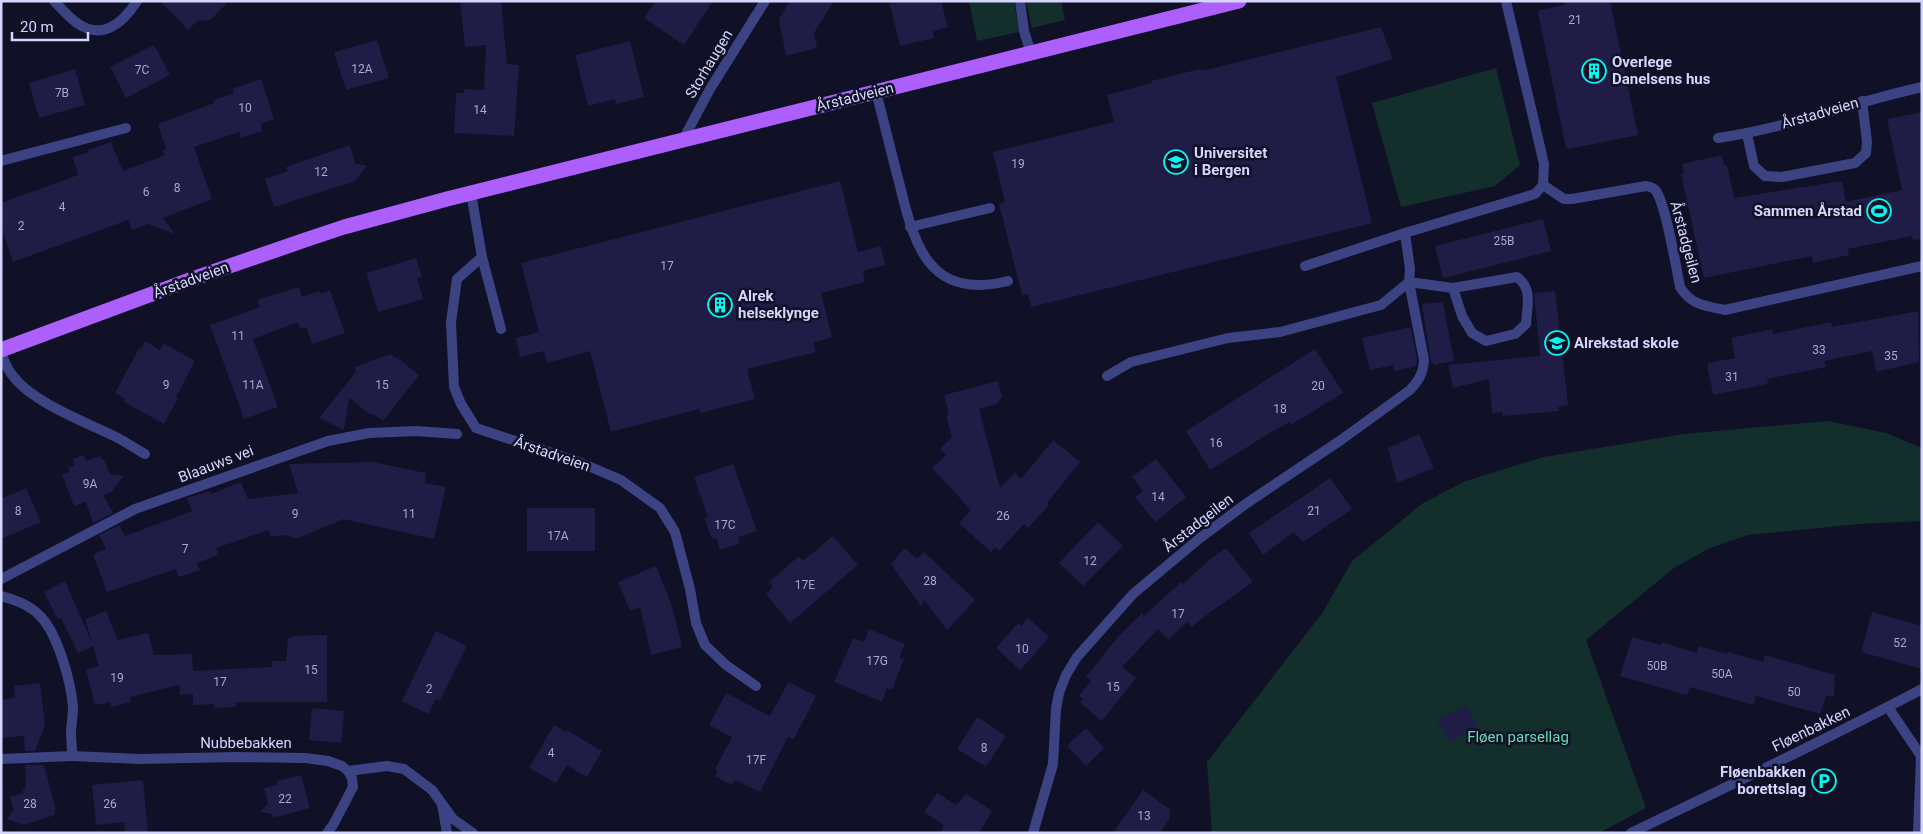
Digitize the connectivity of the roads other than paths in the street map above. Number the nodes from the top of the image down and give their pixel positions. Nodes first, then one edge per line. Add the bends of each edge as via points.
1 (54, 1) edge
2 (137, 1) edge
3 (765, 1) edge
4 (1020, 1) edge
5 (1239, 1) edge
6 (1506, 1) edge
7 (1031, 53) junction
8 (1922, 87) edge
9 (876, 92) junction
10 (1862, 101) junction
11 (126, 128) dead end
12 (1747, 134) junction
13 (1718, 138) dead end
14 (679, 142) junction
15 (1, 161) edge
16 (1544, 185) junction
17 (471, 193) junction
18 (990, 208) dead end
19 (910, 227) junction
20 (1405, 233) junction
21 (482, 257) junction
22 (1304, 266) dead end
23 (1922, 266) edge
24 (1008, 281) dead end
25 (1408, 282) junction
26 (1453, 288) junction
27 (501, 328) dead end
28 (1, 351) edge
29 (1108, 376) dead end
30 (457, 434) dead end
31 (144, 454) dead end
32 (1, 579) edge
33 (1, 596) edge
34 (756, 686) dead end
35 (1922, 689) edge
36 (1888, 707) junction
37 (1921, 752) edge
38 (72, 756) junction
39 (1, 759) edge
40 (348, 771) junction
41 (442, 803) junction
42 (1650, 829) edge
43 (327, 833) edge
44 (447, 833) edge
45 (473, 833) edge
46 (1033, 833) edge
47 (1631, 833) edge
48 (1918, 833) edge

1 - 2 street via 76,22 90,30 110,29 128,16
3 - 14 street, Storhaugen
4 - 7 street
5 - 7 main road, Årstadveien
6 - 16 street via 1544,164
7 - 9 main road, Årstadveien
8 - 10 street, Årstadveien
9 - 14 main road, Årstadveien
9 - 19 street
10 - 12 street, Årstadveien
10 - 12 street via 1866,153 1855,162 1790,176 1765,176 1754,166
11 - 15 street
12 - 13 street, Årstadveien
14 - 17 main road, Årstadveien
16 - 20 street via 1535,194
16 - 23 street, Årstadgeilen via 1564,198 1572,199 1652,187 1662,206 1680,287 1693,302 1725,310
17 - 21 street
17 - 28 main road, Årstadveien via 305,240
18 - 19 street
19 - 24 street via 921,252 936,270 952,280 968,286
20 - 22 street
20 - 25 street, Årstadgeilen via 1410,270
21 - 27 street
21 - 34 street, Årstadveien via 457,279 450,322 454,387 476,428 579,462 621,480 660,508 675,532 696,623 705,645
25 - 26 street
25 - 29 street via 1381,305 1280,332 1228,338 1131,362
25 - 46 street, Årstadgeilen via 1424,360 1419,381 1341,440 1200,538 1133,594 1077,657 1059,693 1053,764
26 - 26 street via 1517,277 1526,283 1528,292 1526,324 1515,334 1486,341 1472,333 1462,316
28 - 31 street, Årstadveien via 7,368 29,391
30 - 32 street, Blaauws vei via 416,431 369,433 328,441 135,509
33 - 38 street via 21,601 41,617 51,633 70,687
35 - 36 street, Fløenbakken
36 - 37 street
36 - 42 street, Fløenbakken
37 - 48 street
38 - 39 street, Nubbebakken
38 - 40 street, Nubbebakken via 305,758 328,761
40 - 41 street via 386,766 404,769 432,790
40 - 43 street via 353,787
41 - 44 street
41 - 45 street via 453,819
42 - 47 street, Fløenbakken

